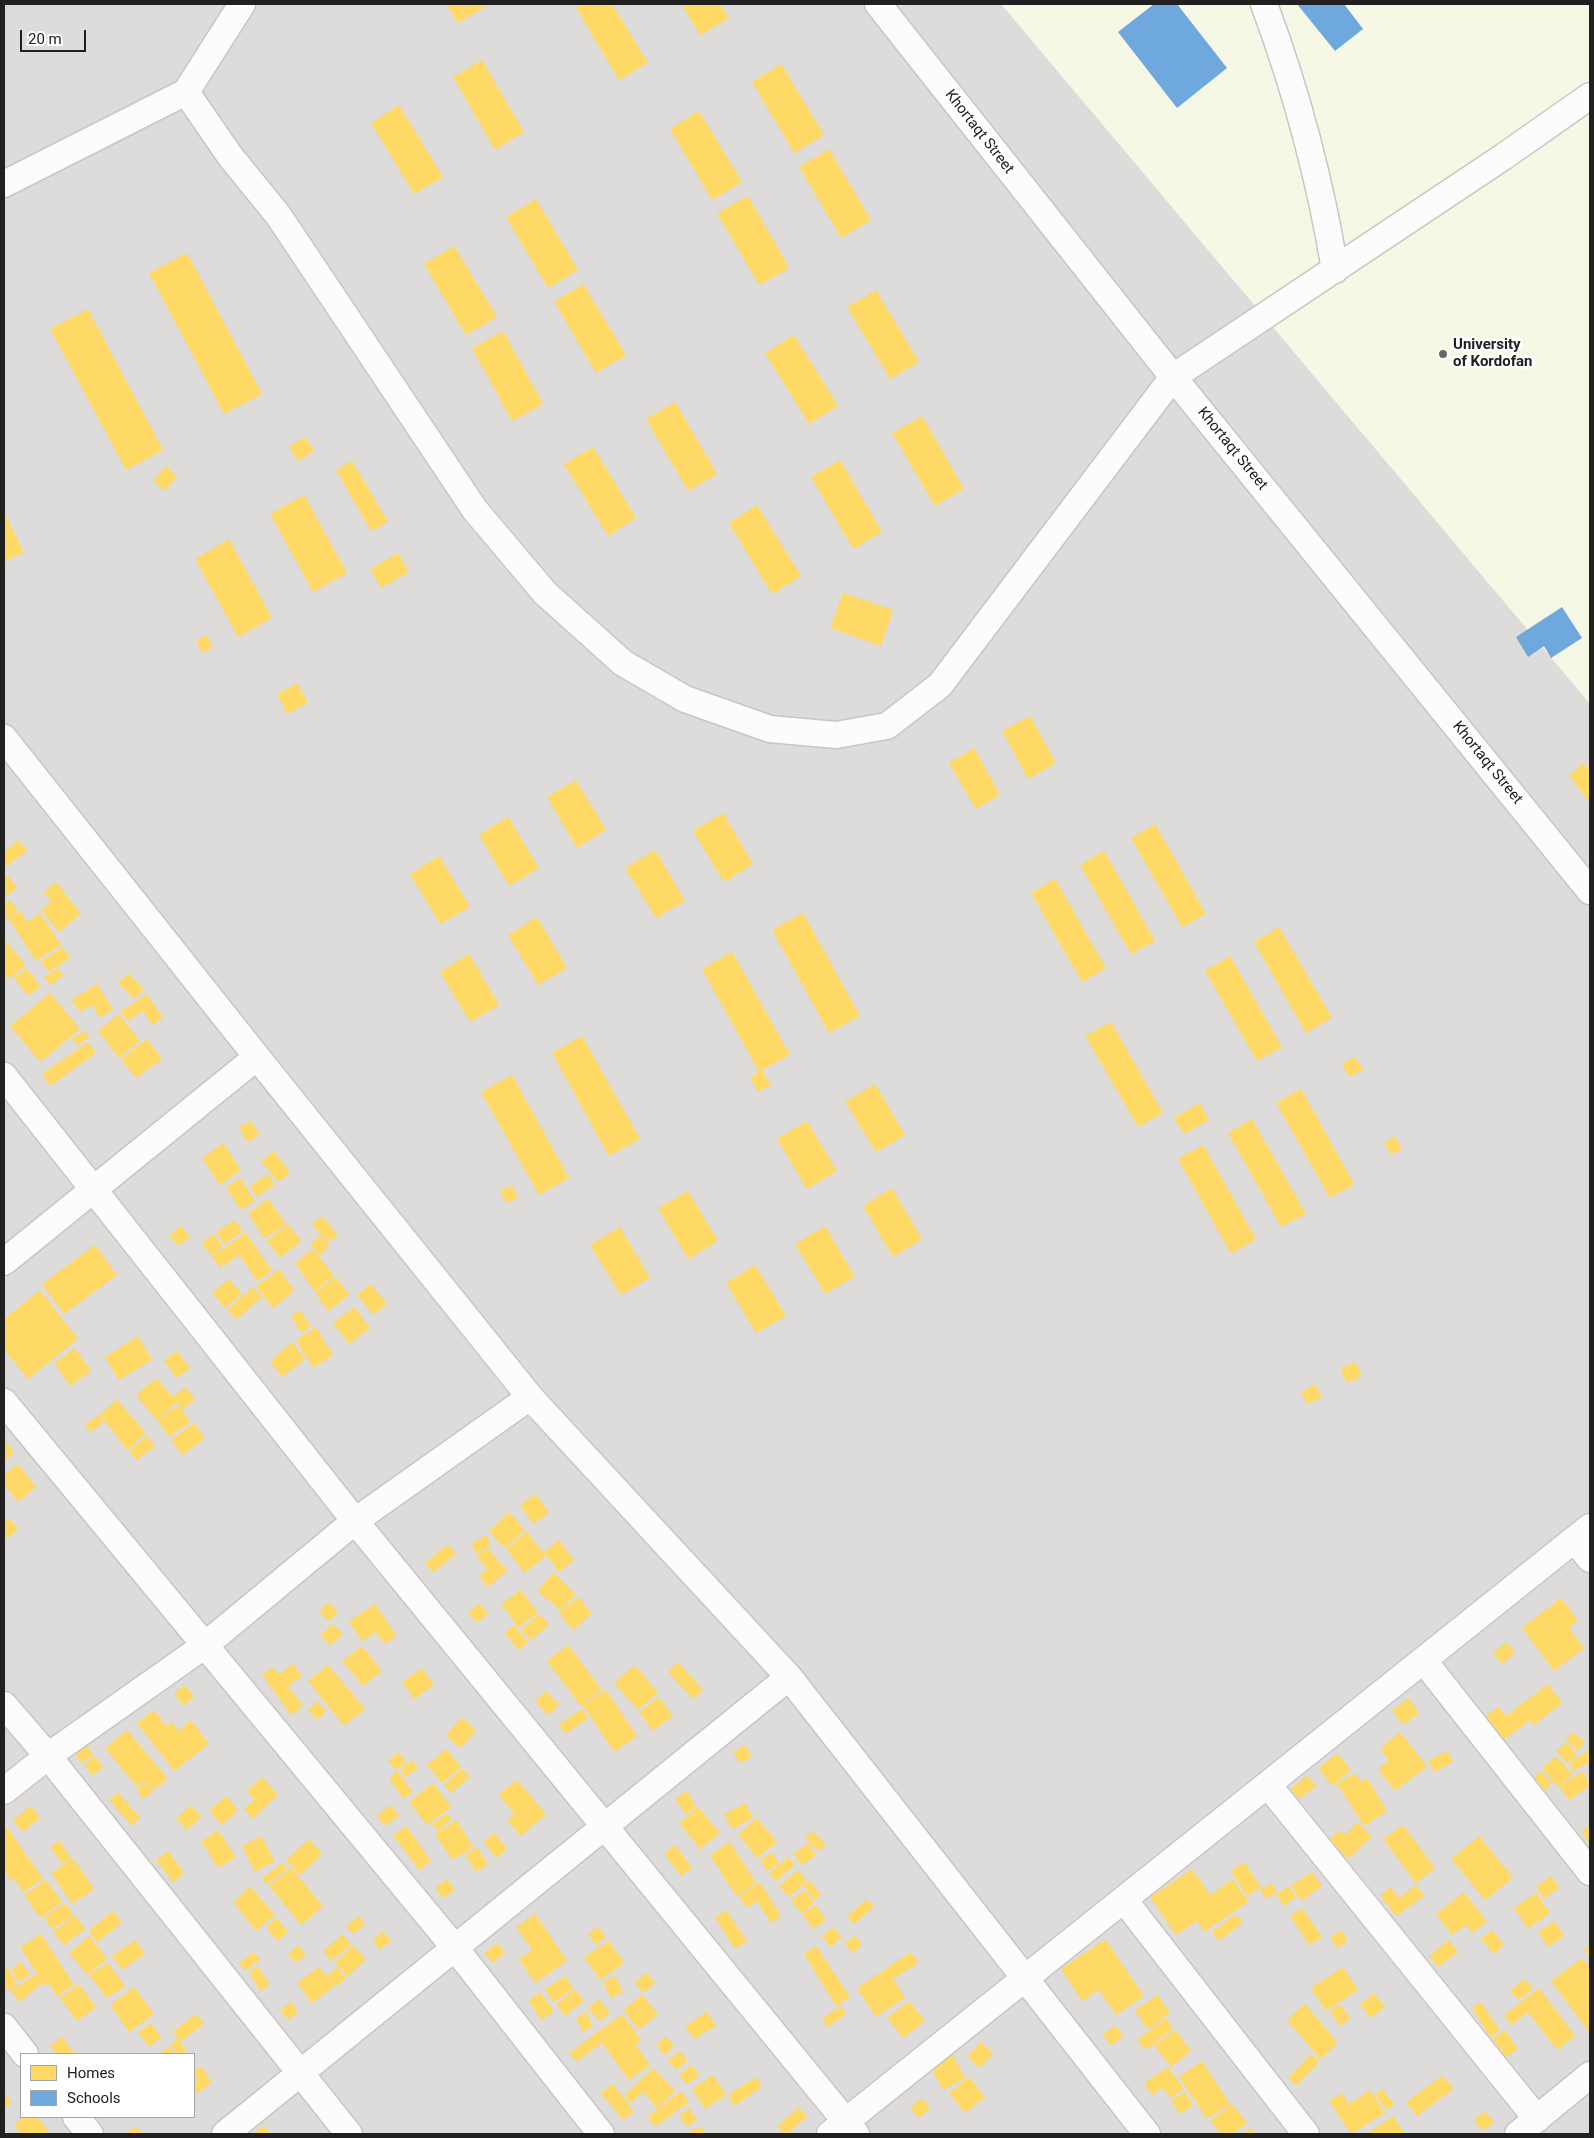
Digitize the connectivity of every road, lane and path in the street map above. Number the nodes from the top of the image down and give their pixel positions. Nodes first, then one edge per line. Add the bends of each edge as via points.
1 (242, 4) edge
2 (878, 4) edge
3 (1264, 4) edge
4 (186, 92) junction
5 (1590, 96) edge
6 (4, 184) edge
7 (1335, 270) junction
8 (1173, 377) junction
9 (4, 738) edge
10 (1590, 891) edge
11 (257, 1058) junction
12 (4, 1076) edge
13 (93, 1192) junction
14 (4, 1262) edge
15 (530, 1397) junction
16 (4, 1402) edge
17 (355, 1521) junction
18 (1585, 1542) edge
19 (204, 1646) junction
20 (1424, 1662) junction
21 (789, 1677) junction
22 (4, 1705) edge
23 (48, 1756) junction
24 (1268, 1785) junction
25 (4, 1790) edge
26 (603, 1826) junction
27 (1590, 1872) edge
28 (1124, 1900) junction
29 (455, 1948) junction
30 (1025, 1979) junction
31 (4, 2028) edge
32 (24, 2053) edge
33 (300, 2073) junction
34 (1590, 2076) edge
35 (1528, 2126) edge
36 (844, 2130) edge
37 (225, 2134) edge
38 (349, 2134) edge
39 (601, 2134) edge
40 (1147, 2134) edge
41 (1306, 2134) edge

1 - 4 street
2 - 8 street, Khortaqt Street
3 - 7 street via 1306,134 1323,199
4 - 6 street
4 - 8 street via 230,156 278,215 475,510 545,593 623,662 686,699 770,729 836,735 887,726 940,685
5 - 7 street
7 - 8 street
8 - 10 street, Khortaqt Street
9 - 11 street
11 - 13 street
11 - 15 street
12 - 13 street
13 - 14 street
13 - 17 street
15 - 17 street
15 - 21 street
16 - 19 street
17 - 19 street
17 - 26 street
18 - 20 street
19 - 23 street
19 - 29 street
20 - 24 street
20 - 27 street
21 - 26 street
21 - 30 street
22 - 23 street
23 - 25 street
23 - 33 street
24 - 28 street
24 - 35 street
26 - 29 street
26 - 36 street
28 - 30 street
28 - 41 street
29 - 33 street
29 - 39 street
30 - 36 street
30 - 40 street
31 - 32 street
33 - 37 street
33 - 38 street
34 - 35 street

